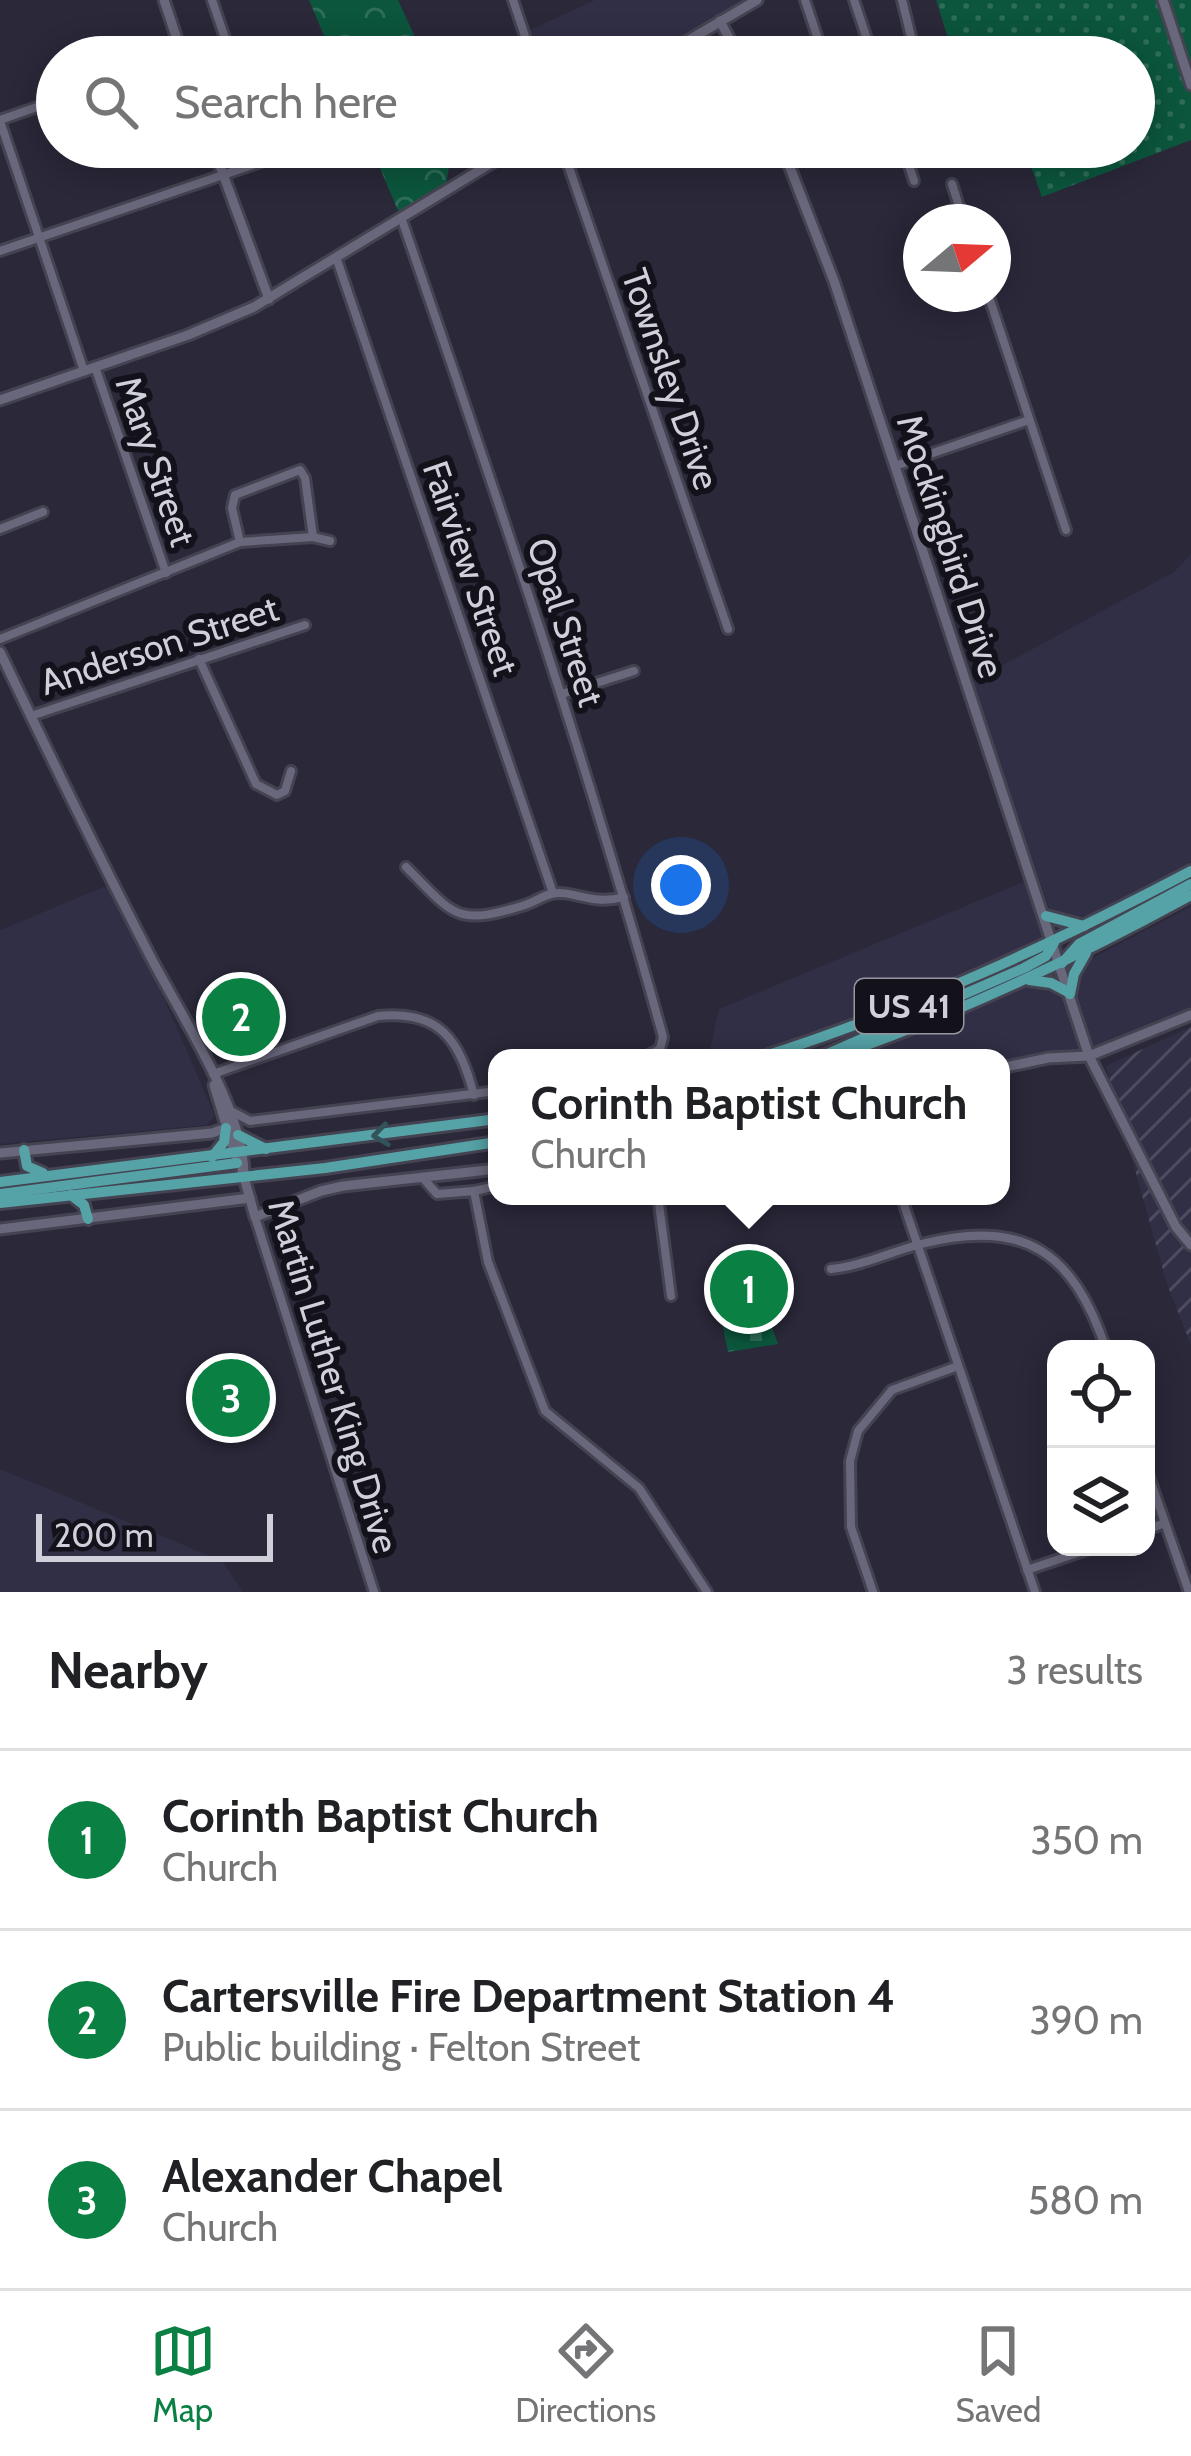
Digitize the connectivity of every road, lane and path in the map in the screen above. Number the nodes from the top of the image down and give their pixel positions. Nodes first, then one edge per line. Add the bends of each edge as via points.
1 (164, 0) edge
2 (212, 0) edge
3 (513, 0) edge
4 (757, 0) edge
5 (805, 0) edge
6 (854, 0) edge
7 (902, 0) edge
8 (1163, 0) edge
9 (720, 21) junction
10 (175, 36) edge
11 (224, 36) edge
12 (525, 36) edge
13 (695, 36) edge
14 (728, 36) edge
15 (817, 36) edge
16 (866, 36) edge
17 (911, 36) edge
18 (1191, 85) edge
19 (36, 108) edge
20 (0, 121) edge
21 (220, 168) edge
22 (243, 168) edge
23 (484, 168) edge
24 (569, 168) edge
25 (790, 168) edge
26 (910, 168) edge
27 (223, 175) junction
28 (914, 182) dead end
29 (952, 184) dead end
30 (958, 204) edge
31 (401, 220) junction
32 (40, 237) junction
33 (0, 251) edge
34 (337, 260) junction
35 (269, 299) junction
36 (994, 312) edge
37 (90, 369) junction
38 (0, 400) edge
39 (1029, 420) junction
40 (896, 466) junction
41 (43, 512) dead end
42 (0, 529) edge
43 (1066, 530) dead end
44 (313, 537) junction
45 (330, 541) dead end
46 (240, 542) junction
47 (166, 573) junction
48 (305, 625) dead end
49 (728, 629) dead end
50 (0, 639) edge
51 (0, 652) edge
52 (199, 658) junction
53 (634, 671) dead end
54 (562, 694) junction
55 (31, 716) junction
56 (291, 771) dead end
57 (406, 867) dead end
58 (1191, 871) edge
59 (1191, 884) edge
60 (553, 893) junction
61 (1191, 896) edge
62 (624, 897) junction
63 (1046, 916) junction
64 (1087, 926) junction
65 (1054, 943) junction
66 (1088, 951) junction
67 (1062, 964) junction
68 (1026, 980) junction
69 (1070, 993) junction
70 (1191, 1015) edge
71 (656, 1049) edge
72 (784, 1049) edge
73 (839, 1049) edge
74 (853, 1049) edge
75 (1089, 1057) junction
76 (1010, 1066) edge
77 (212, 1074) junction
78 (488, 1092) edge
79 (473, 1095) junction
80 (230, 1110) junction
81 (488, 1120) edge
82 (250, 1121) junction
83 (232, 1132) junction
84 (488, 1143) edge
85 (23, 1150) junction
86 (269, 1150) junction
87 (0, 1153) edge
88 (212, 1157) junction
89 (239, 1157) junction
90 (488, 1170) edge
91 (52, 1175) junction
92 (244, 1175) junction
93 (423, 1178) junction
94 (0, 1182) edge
95 (488, 1188) edge
96 (474, 1191) junction
97 (0, 1194) edge
98 (71, 1195) junction
99 (250, 1198) junction
100 (0, 1203) edge
101 (659, 1205) edge
102 (904, 1205) edge
103 (255, 1217) junction
104 (88, 1219) junction
105 (0, 1229) edge
106 (918, 1245) junction
107 (1191, 1245) edge
108 (831, 1269) dead end
109 (671, 1296) dead end
110 (1103, 1340) edge
111 (958, 1366) junction
112 (1155, 1494) edge
113 (1165, 1523) junction
114 (1155, 1527) edge
115 (1068, 1556) edge
116 (1027, 1570) junction
117 (374, 1592) edge
118 (706, 1592) edge
119 (873, 1592) edge
120 (1034, 1592) edge
121 (1189, 1592) edge

1 - 10 street
2 - 11 street
3 - 12 street
4 - 9 street
5 - 15 street
6 - 16 street
7 - 17 street
8 - 18 street
9 - 13 street
9 - 14 street
19 - 20 street
20 - 32 street, Mary Street
21 - 27 street
22 - 27 street
23 - 31 street
24 - 49 street, Townsley Drive
25 - 40 street, Mockingbird Drive
26 - 28 street
27 - 32 street
27 - 35 street
29 - 30 street
31 - 34 street
31 - 54 street, Opal Street
32 - 33 street
32 - 37 street, Mary Street
34 - 35 street
34 - 60 street, Fairview Street
35 - 37 street
36 - 39 street
37 - 38 street
37 - 47 street, Mary Street
39 - 40 street
39 - 43 street
40 - 63 street, Mockingbird Drive
41 - 42 street
44 - 45 street
44 - 46 street
44 - 46 street via 300,470 235,495
46 - 47 street
47 - 50 street
48 - 52 street, Anderson Street
51 - 55 street, Martin Luther King Drive
52 - 55 street, Anderson Street
52 - 56 street via 256,784 278,795
53 - 54 street
54 - 62 street, Opal Street
55 - 77 street, Martin Luther King Drive
57 - 60 street via 455,914 484,916
58 - 64 main road, US 41
59 - 67 main road via 1079,944
60 - 62 street via 602,903
61 - 66 main road, US 41
62 - 71 street, Opal Street via 664,1036
63 - 64 main road
63 - 65 street, Mockingbird Drive
64 - 65 main road, US 41
65 - 67 street, Mockingbird Drive
65 - 72 main road, US 41
65 - 73 main road via 1024,968
66 - 67 main road, US 41
66 - 69 main road
67 - 68 main road, US 41
67 - 69 street, Mockingbird Drive
68 - 69 main road
68 - 74 main road, US 41
69 - 75 street, Mockingbird Drive
70 - 75 street
75 - 76 street
75 - 107 street, Mockingbird Drive
77 - 79 street via 399,1014 429,1019 446,1033
77 - 80 street, Martin Luther King Drive
77 - 83 street, Martin Luther King Drive
78 - 79 street
79 - 82 street
80 - 82 street
80 - 83 street, Martin Luther King Drive
81 -> 86 main road
82 - 83 street
83 - 85 street
83 - 86 main road
83 - 88 main road
83 - 89 street, Martin Luther King Drive
84 - 92 main road
85 - 87 street
85 - 91 main road via 29,1167
86 - 89 main road
88 - 89 main road
88 - 91 main road
89 - 92 street, Martin Luther King Drive
89 - 97 main road
90 - 93 street
91 - 94 main road
92 - 98 main road
92 - 99 street, Martin Luther King Drive
93 - 96 street via 436,1194
93 - 103 street via 321,1191
95 - 96 street
96 - 118 street via 488,1262 544,1411 639,1488
98 - 100 main road
98 - 104 main road
99 - 103 street, Martin Luther King Drive
99 - 104 street
101 - 109 street
102 - 106 street
103 - 117 street, Martin Luther King Drive
104 - 105 street
106 - 108 street
106 - 110 street via 962,1235 1005,1237 1040,1250 1066,1269
106 - 111 street
111 - 116 street
111 - 119 street via 892,1390 858,1431 851,1526
112 - 113 street
113 - 114 street
113 - 121 street
115 - 116 street
116 - 120 street

